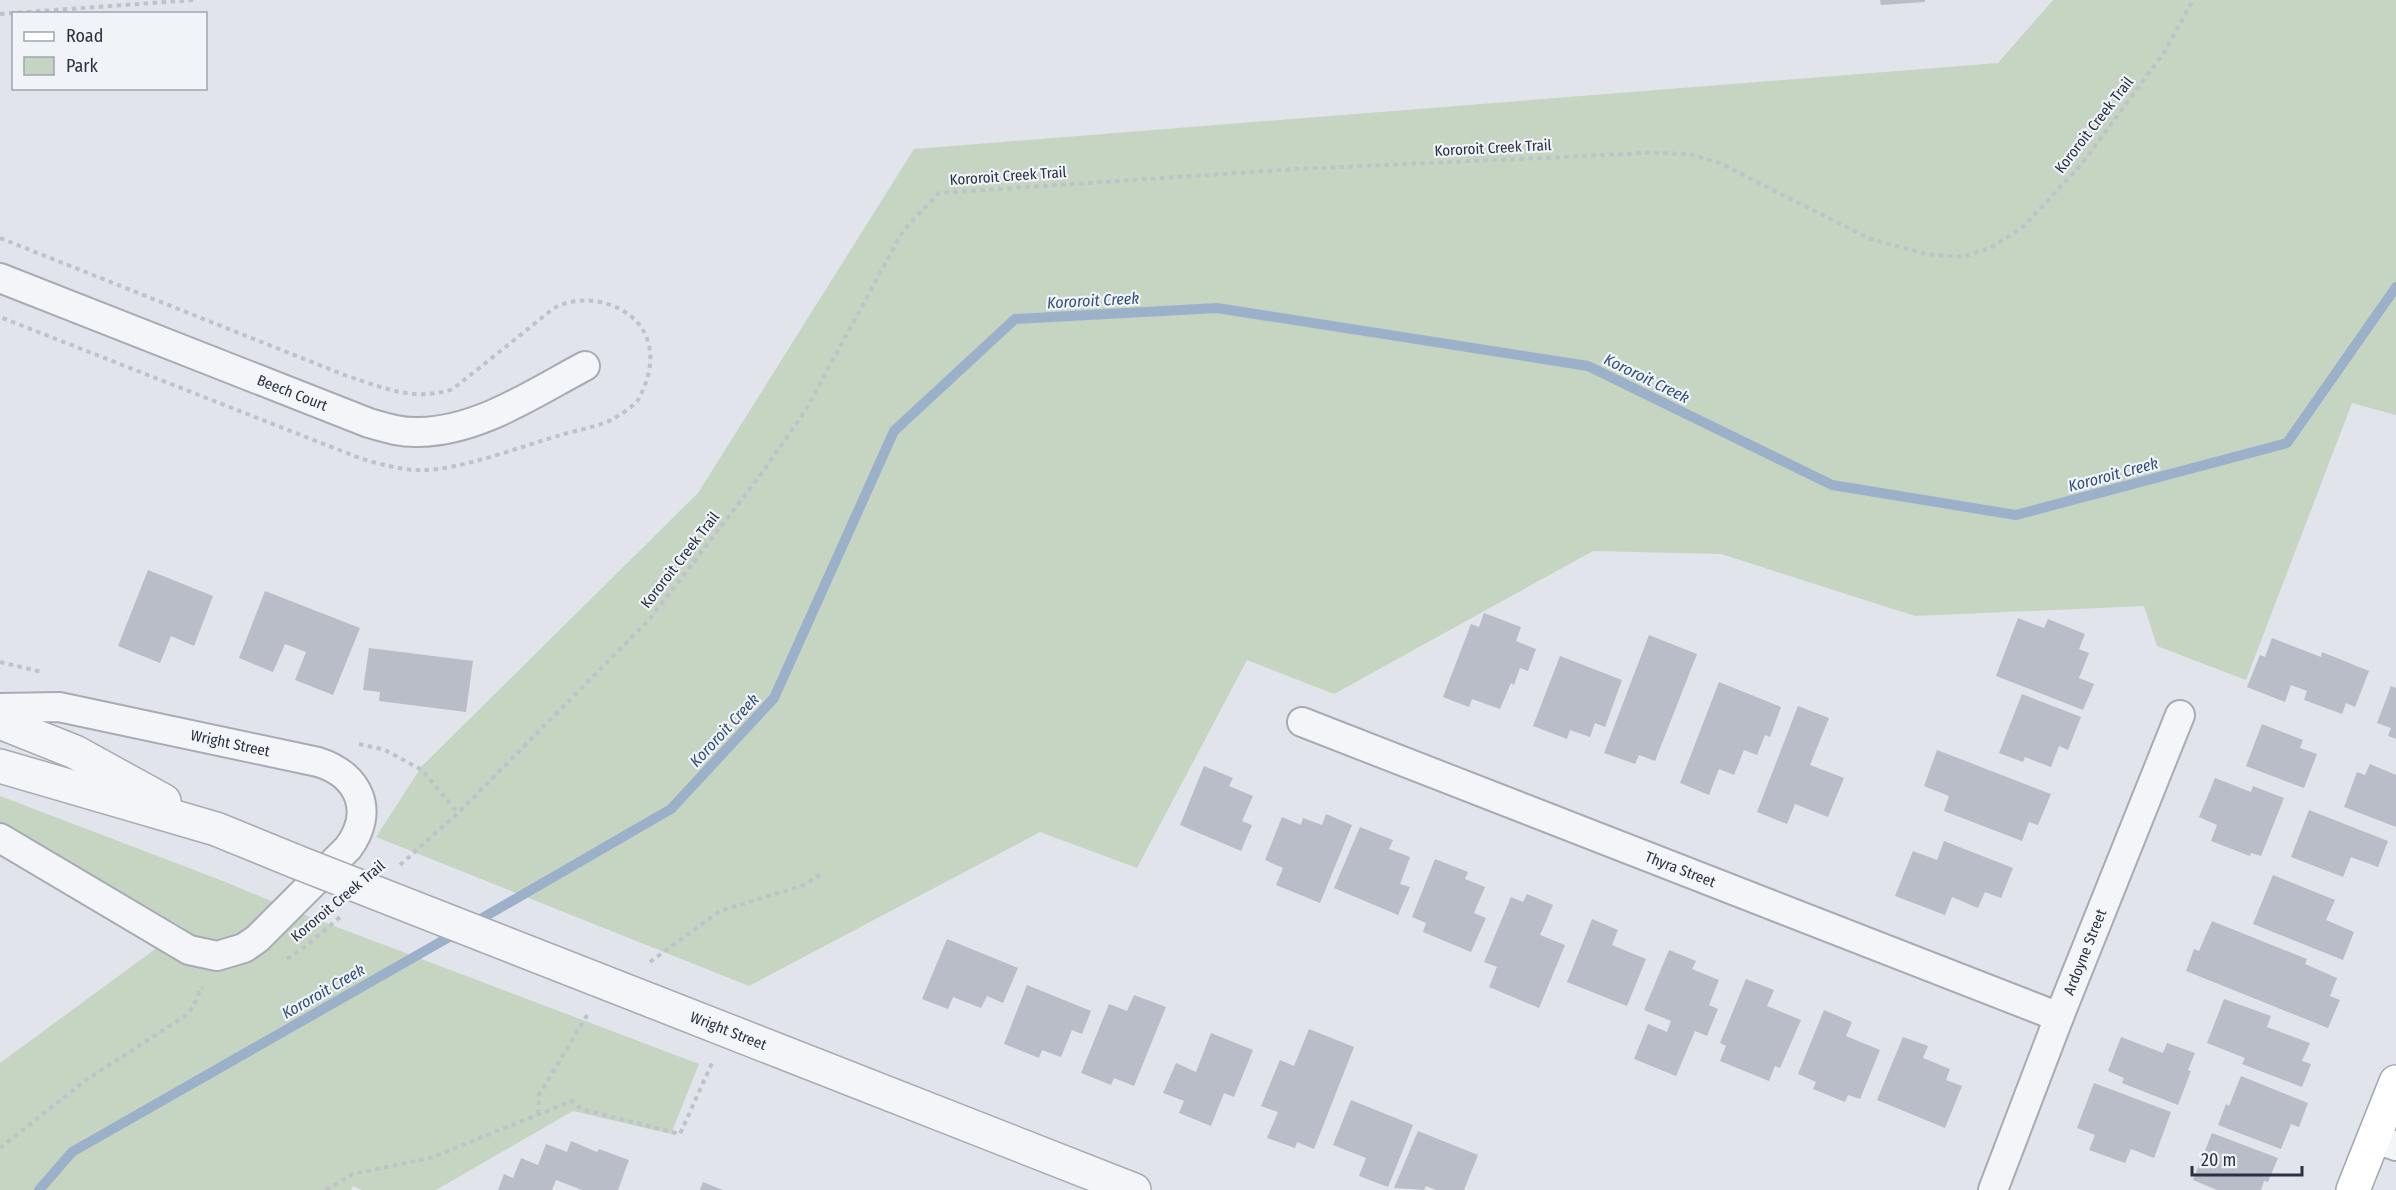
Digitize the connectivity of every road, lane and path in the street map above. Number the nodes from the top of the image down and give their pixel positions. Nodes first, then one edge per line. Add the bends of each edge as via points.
1 (193, 0) edge
2 (2193, 0) edge
3 (28, 12) edge
4 (0, 238) edge
5 (0, 278) edge
6 (0, 317) edge
7 (585, 366) dead end
8 (0, 708) edge
9 (2180, 715) dead end
10 (0, 722) edge
11 (1302, 722) dead end
12 (327, 765) junction
13 (0, 766) edge
14 (459, 813) junction
15 (216, 829) junction
16 (0, 838) edge
17 (396, 868) dead end
18 (342, 915) dead end
19 (277, 965) dead end
20 (207, 988) dead end
21 (2059, 1017) junction
22 (725, 1029) junction
23 (2396, 1082) edge
24 (2385, 1142) edge
25 (0, 1148) edge
26 (326, 1190) edge
27 (1134, 1190) edge
28 (1993, 1190) edge
29 (2354, 1190) edge

1 - 3 path
2 - 14 path, Kororoit Creek Trail via 2165,51 2081,165 2024,226 1992,247 1963,257 1926,255 1869,238 1720,163 1689,154 1297,169 939,193 903,231 804,413 649,620
4 - 6 path via 393,391 434,395 453,389 554,308 582,300 601,301 630,316 644,332 650,350 649,373 637,402 613,419 461,464 421,470 396,468 362,459
5 - 7 street, Beech Court via 394,430 418,432 472,422
8 - 12 street, Wright Street via 60,707
9 - 21 street, Ardoyne Street
10 - 15 street, Wright Street via 75,752
11 - 21 street, Thyra Street
12 - 14 path via 338,739 385,750 422,770
12 - 16 street, Wright Street via 342,772 358,793 361,810 355,839 257,939 226,955 189,950
13 - 15 street, Wright Street
14 - 17 path, Kororoit Creek Trail
15 - 22 street, Wright Street, bridge
18 - 19 path, Kororoit Creek Trail
20 - 25 path via 200,988 194,1006 185,1016 86,1080
21 - 28 street, Ardoyne Street
22 - 26 path via 680,1134 581,1109 572,1101 430,1158 353,1174
22 - 27 street, Wright Street
23 - 24 main road
24 - 29 main road

